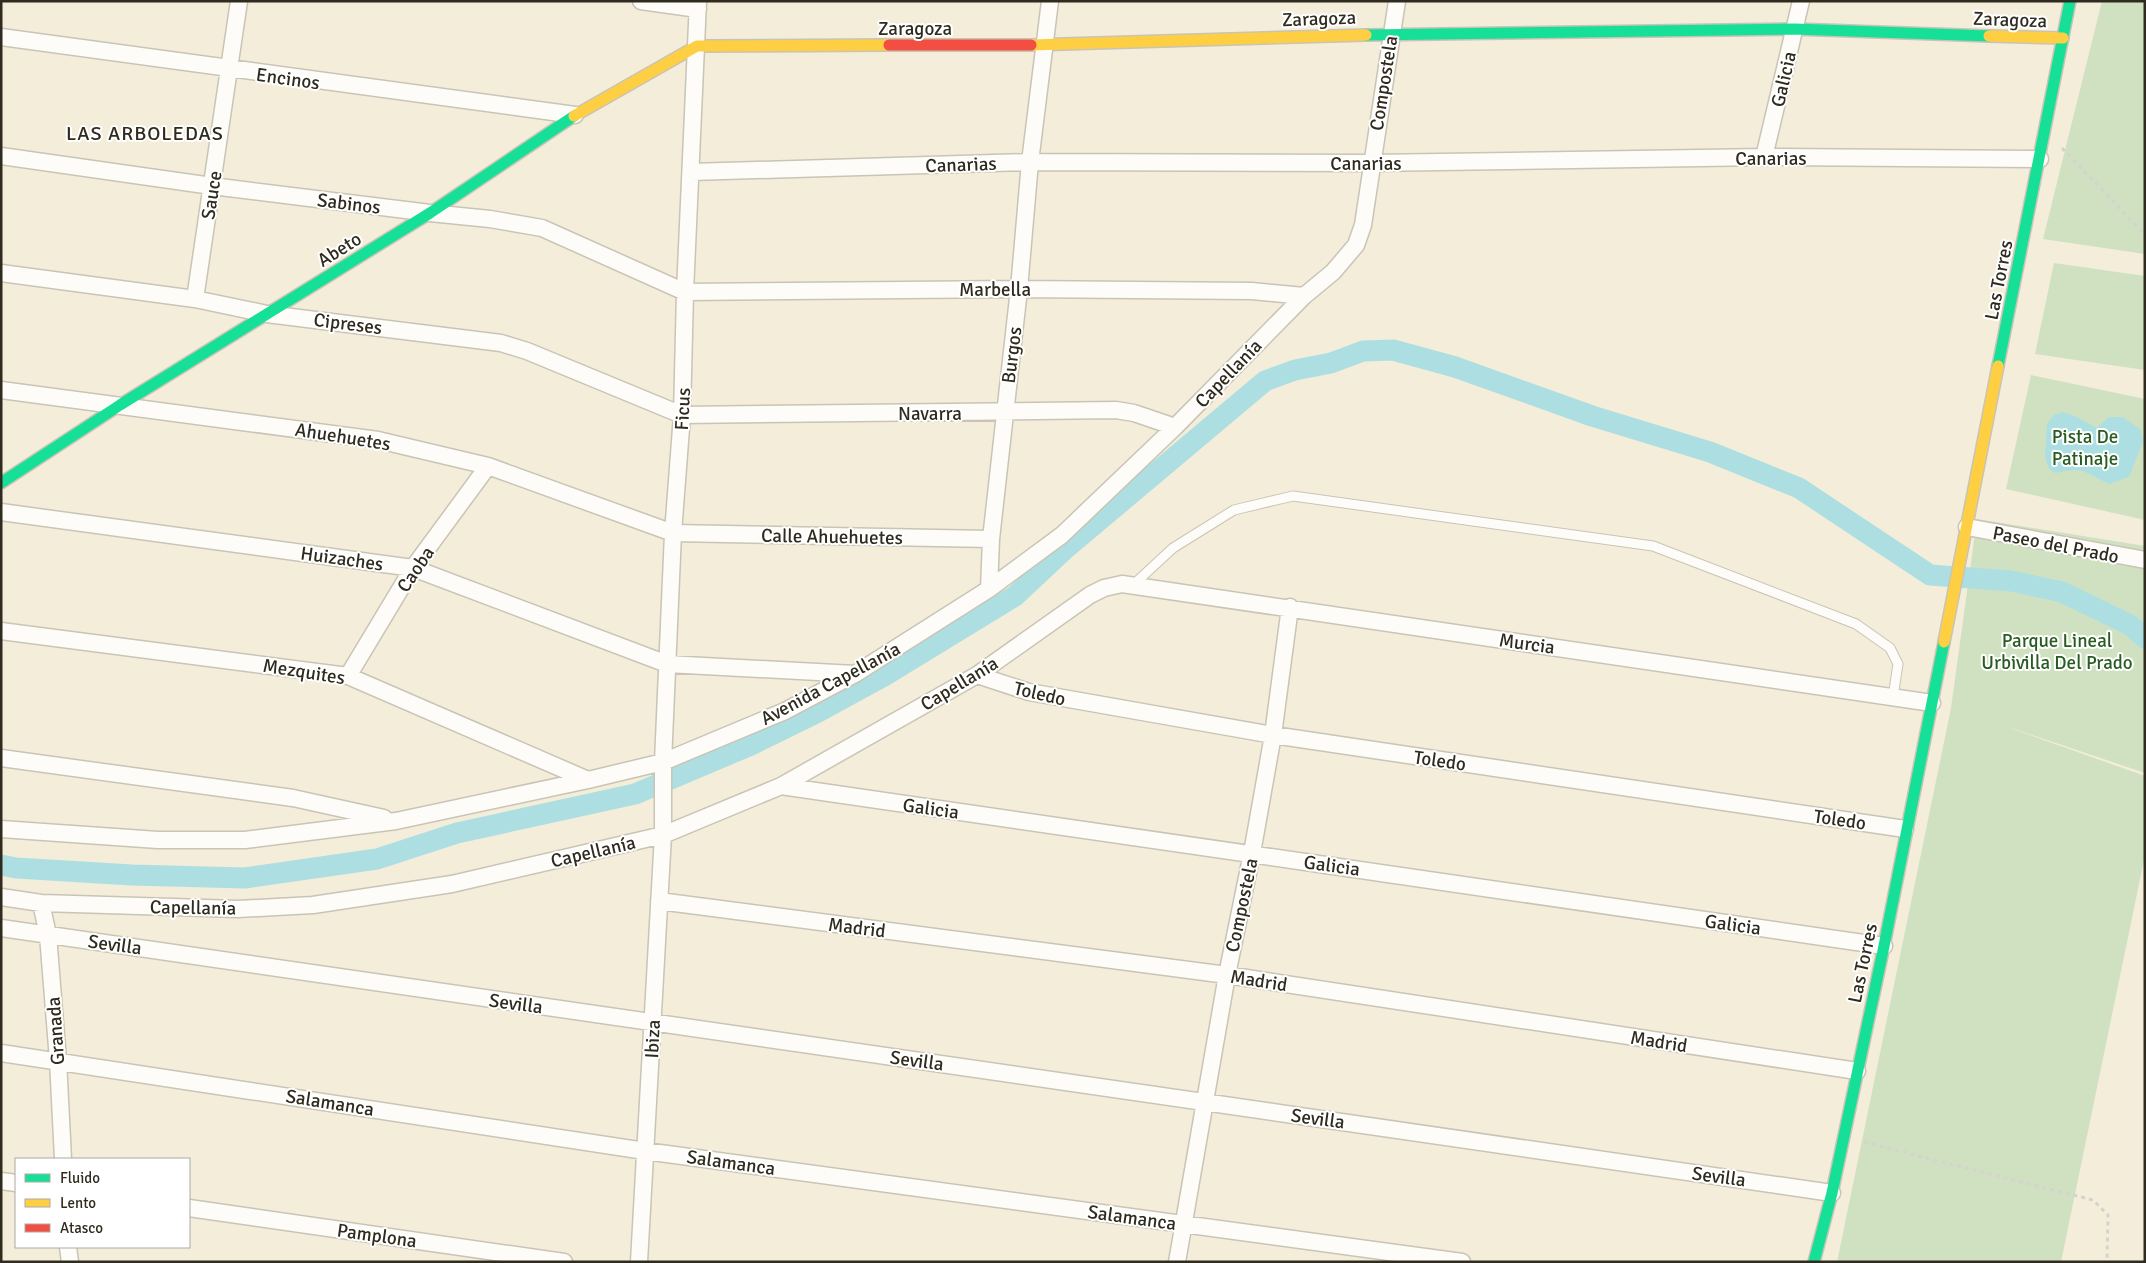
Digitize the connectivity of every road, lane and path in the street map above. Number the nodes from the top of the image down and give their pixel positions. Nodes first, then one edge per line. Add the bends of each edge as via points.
1 (238, 1) edge
2 (641, 1) edge
3 (1050, 1) edge
4 (1397, 1) edge
5 (1800, 1) edge
6 (2070, 1) edge
7 (698, 5) edge
8 (1795, 29) junction
9 (1391, 34) junction
10 (1, 37) edge
11 (2063, 38) junction
12 (1045, 45) junction
13 (697, 46) junction
14 (230, 70) junction
15 (575, 115) junction
16 (2044, 129) junction
17 (1, 156) edge
18 (1764, 157) junction
19 (2040, 158) junction
20 (1030, 162) junction
21 (1372, 164) junction
22 (691, 172) junction
23 (212, 186) junction
24 (430, 213) junction
25 (1363, 225) joint
26 (2145, 235) edge
27 (1, 273) edge
28 (1019, 289) junction
29 (685, 292) junction
30 (1304, 296) junction
31 (194, 299) junction
32 (267, 314) junction
33 (1, 390) edge
34 (120, 405) junction
35 (1004, 413) junction
36 (682, 415) junction
37 (1175, 427) junction
38 (488, 466) junction
39 (1, 482) edge
40 (1, 512) edge
41 (1967, 527) junction
42 (673, 533) junction
43 (991, 539) junction
44 (2145, 560) edge
45 (413, 568) junction
46 (1127, 584) junction
47 (989, 589) junction
48 (1290, 607) junction
49 (1, 631) edge
50 (667, 664) junction
51 (855, 674) junction
52 (977, 675) junction
53 (348, 676) junction
54 (1893, 697) junction
55 (1932, 703) junction
56 (1273, 735) junction
57 (1, 758) edge
58 (663, 768) junction
59 (588, 780) junction
60 (781, 786) junction
61 (663, 817) joint
62 (396, 821) junction
63 (1, 829) edge
64 (1906, 829) junction
65 (663, 835) junction
66 (1252, 853) junction
67 (1, 897) edge
68 (660, 901) junction
69 (41, 903) junction
70 (1, 928) edge
71 (48, 935) junction
72 (1884, 946) junction
73 (1226, 975) junction
74 (653, 1023) junction
75 (1, 1052) edge
76 (58, 1060) junction
77 (1857, 1071) junction
78 (1204, 1101) junction
79 (1844, 1138) junction
80 (645, 1151) junction
81 (63, 1158) edge
82 (1, 1181) edge
83 (15, 1183) edge
84 (1832, 1193) junction
85 (190, 1208) edge
86 (1183, 1223) junction
87 (68, 1248) edge
88 (70, 1262) edge
89 (564, 1262) edge
90 (639, 1262) edge
91 (1177, 1262) edge
92 (1462, 1262) edge
93 (1814, 1262) edge
94 (2107, 1262) edge

1 - 14 street, Sauce
2 - 7 street
3 - 12 street, Burgos
4 - 9 street, Compostela
5 - 8 street, Galicia
6 - 11 street, Las Torres
7 - 13 street, Ficus
8 - 9 street, Zaragoza
8 - 11 street, Zaragoza
8 - 18 street, Galicia
9 - 12 street, Zaragoza
9 - 21 street, Compostela
10 - 14 street, Encinos
11 - 16 street, Las Torres
12 - 13 street, Zaragoza
12 - 20 street, Burgos
13 - 15 street, Abeto
13 - 22 street, Ficus
14 - 15 street, Encinos
14 - 23 street, Sauce
15 - 24 street, Abeto
16 - 19 street, Las Torres
16 - 26 path
17 - 23 street, Sabinos
18 - 19 street, Canarias
18 - 21 street, Canarias
19 - 41 street, Las Torres
20 - 21 street, Canarias
20 - 22 street, Canarias
20 - 28 street, Burgos
21 - 25 street, Compostela
22 - 29 street, Ficus
23 - 24 street, Sabinos
23 - 31 street, Sauce
24 - 29 street, Sabinos via 490,218 542,228
24 - 32 street, Abeto
25 - 30 street, Capellanía via 1356,245 1333,272
27 - 31 street, Cipreses
28 - 29 street, Marbella
28 - 30 street, Marbella via 1252,291
28 - 35 street, Burgos
29 - 36 street, Ficus
30 - 37 street, Capellanía
31 - 32 street, Cipreses
32 - 34 street, Abeto
32 - 36 street, Cipreses via 501,343
33 - 34 street, Ahuehuetes
34 - 38 street, Ahuehuetes via 378,440
34 - 39 street, Abeto
35 - 36 street, Navarra
35 - 37 street, Navarra via 1116,410
35 - 43 street, Burgos
36 - 42 street, Ficus
37 - 47 street, Capellanía via 1062,535
38 - 42 street, Ahuehuetes
38 - 45 street, Caoba
40 - 45 street, Huizaches
41 - 44 street, Paseo del Prado
41 - 55 street, Las Torres
42 - 43 street, Calle Ahuehuetes
42 - 50 street, Ficus
43 - 47 street, Burgos
45 - 50 street, Huizaches
45 - 53 street, Caoba
46 - 48 street, Murcia
46 - 52 street, Capellanía via 1104,588 1090,595
46 - 54 lane via 1174,548 1234,510 1293,496 1653,546 1856,624 1890,648 1898,664
47 - 51 street, Avenida Capellanía
48 - 54 street, Murcia
48 - 56 street, Compostela
49 - 53 street, Mezquites
50 - 51 street, Huizaches
50 - 58 street, Ficus
51 - 58 street, Avenida Capellanía
52 - 56 street, Toledo via 1029,692
52 - 60 street, Capellanía
53 - 59 street, Mezquites
54 - 55 street, Murcia
55 - 64 street, Las Torres
56 - 64 street, Toledo
56 - 66 street, Compostela
57 - 62 street via 293,798
58 - 59 street
58 - 61 street, Ficus
59 - 62 street
60 - 65 street, Capellanía
60 - 66 street, Galicia
61 - 65 street, Ibiza
62 - 63 street via 245,840 158,840
64 - 72 street, Las Torres
65 - 68 street, Ibiza
65 - 69 street, Capellanía via 452,884 313,905 238,909
66 - 72 street, Galicia
66 - 73 street, Compostela
67 - 69 street, Capellanía
68 - 73 street, Madrid
68 - 74 street, Ibiza
69 - 71 street, Granada
70 - 71 street, Sevilla
71 - 74 street, Sevilla
71 - 76 street, Granada
72 - 77 street, Las Torres
73 - 77 street, Madrid
73 - 78 street, Compostela
74 - 78 street, Sevilla
74 - 80 street, Ibiza
75 - 76 street, Salamanca
76 - 80 street, Salamanca
76 - 81 street, Granada
77 - 79 street, Las Torres
78 - 84 street, Sevilla
78 - 86 street, Compostela
79 - 84 street, Las Torres
79 - 94 path via 2093,1200 2108,1214
80 - 86 street, Salamanca
80 - 90 street, Ibiza
82 - 83 street
84 - 93 street, Las Torres
85 - 89 street, Pamplona
86 - 91 street, Compostela
86 - 92 street, Salamanca
87 - 88 street

